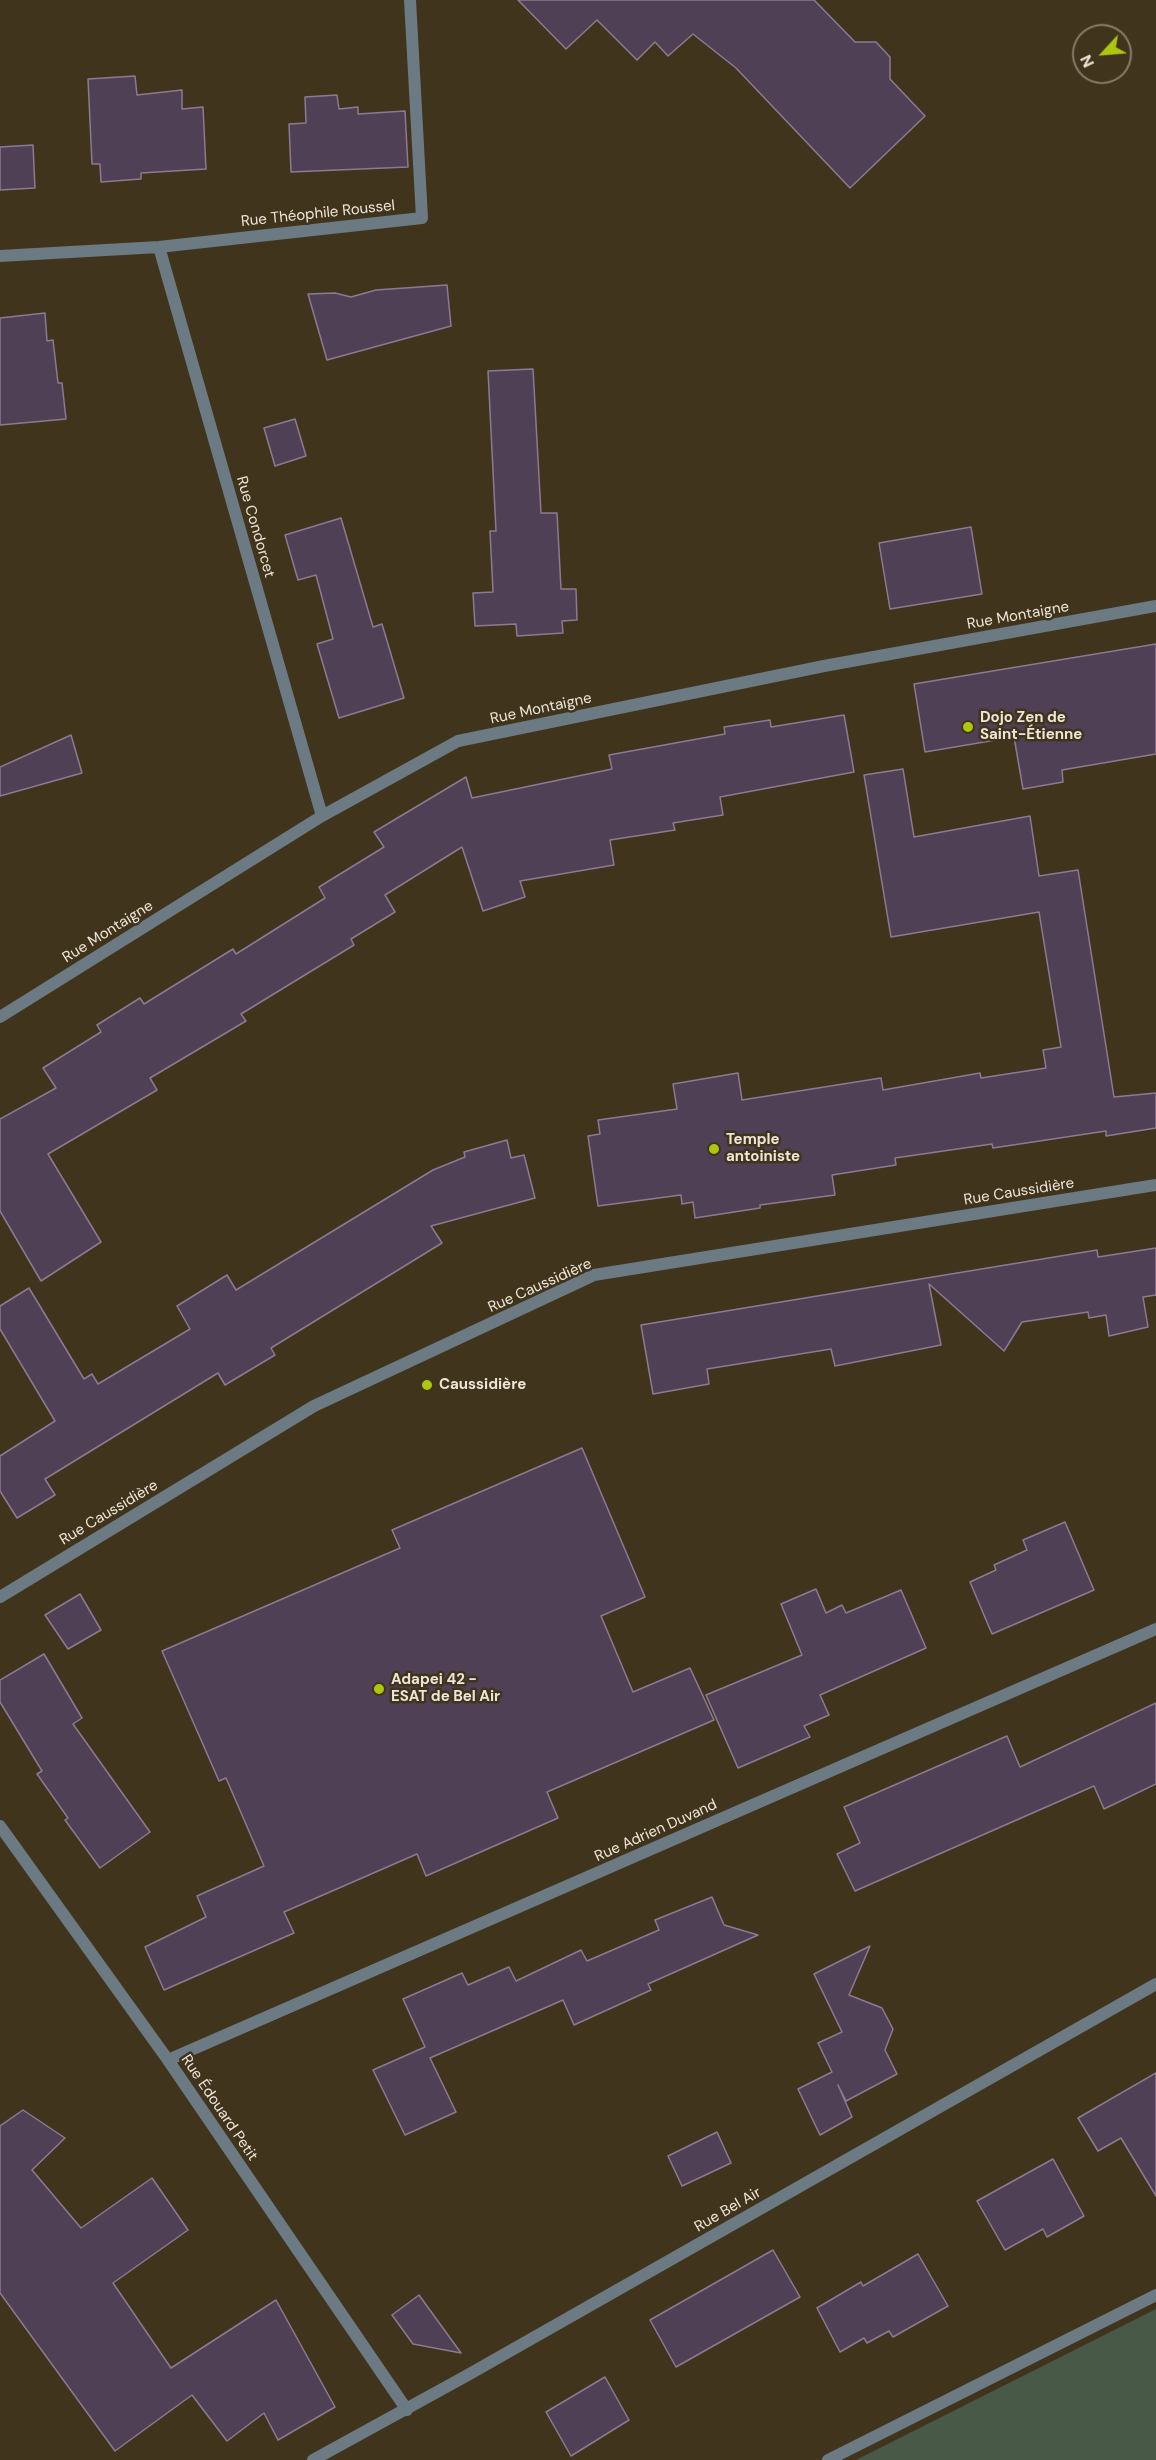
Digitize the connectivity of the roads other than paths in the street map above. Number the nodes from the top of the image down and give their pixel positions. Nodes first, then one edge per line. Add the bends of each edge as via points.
1 (410, 0) edge
2 (159, 247) junction
3 (0, 256) edge
4 (1156, 606) edge
5 (322, 816) junction
6 (0, 1017) edge
7 (1156, 1185) edge
8 (0, 1597) edge
9 (1156, 1629) edge
10 (0, 1826) edge
11 (1156, 1984) edge
12 (168, 2060) junction
13 (1156, 2295) edge
14 (407, 2410) junction
15 (313, 2460) edge
16 (828, 2460) edge

1 - 2 street, Rue Théophile Roussel via 422,218
2 - 3 street, Rue Théophile Roussel
2 - 5 street, Rue Condorcet
4 - 5 street, Rue Montaigne via 824,666 458,741
5 - 6 street, Rue Montaigne
7 - 8 street, Rue Caussidière via 594,1275 314,1406
9 - 12 street, Rue Adrien Duvand
10 - 12 street, Rue Édouard Petit
11 - 14 street, Rue Bel Air
12 - 14 street, Rue Édouard Petit
13 - 16 street
14 - 15 street, Rue Bel Air

